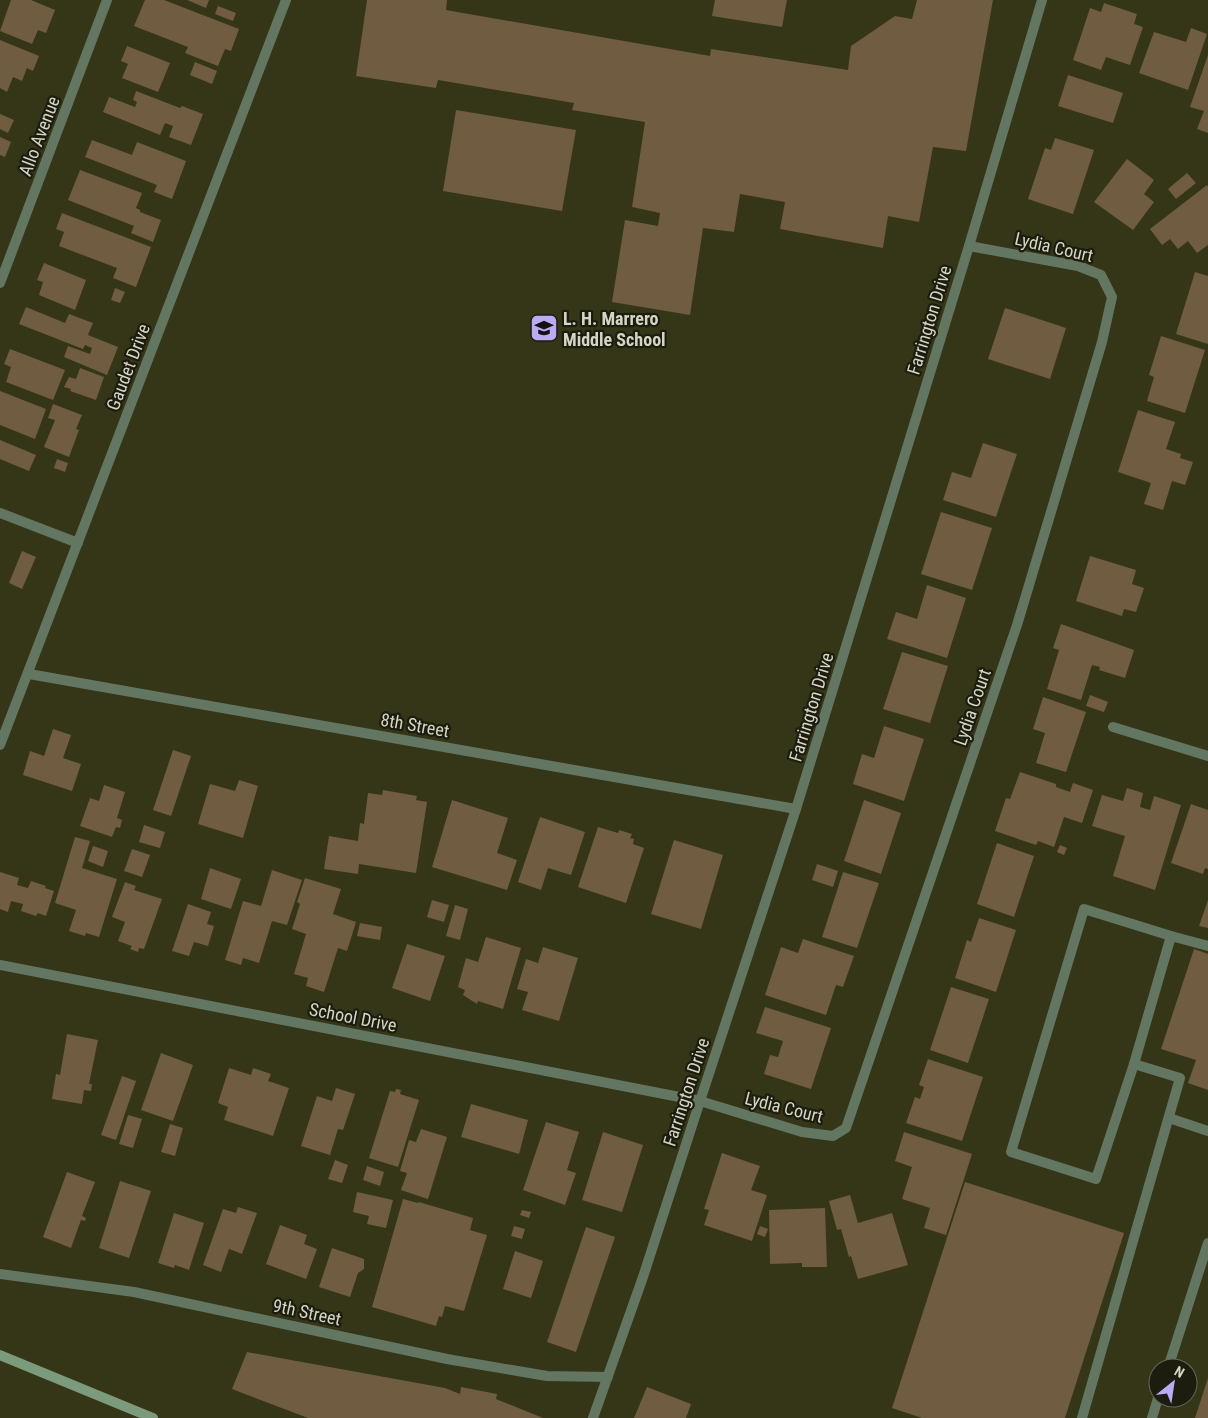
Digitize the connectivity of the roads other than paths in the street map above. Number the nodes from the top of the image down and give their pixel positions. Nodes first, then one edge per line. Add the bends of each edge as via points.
1 (108, 0) edge
2 (286, 0) edge
3 (1042, 0) edge
4 (969, 246) junction
5 (0, 283) edge
6 (0, 513) edge
7 (78, 543) junction
8 (29, 674) junction
9 (1113, 726) dead end
10 (0, 745) edge
11 (1208, 756) edge
12 (796, 809) junction
13 (1171, 936) junction
14 (1208, 946) edge
15 (0, 965) edge
16 (1134, 1064) junction
17 (700, 1101) junction
18 (1169, 1118) junction
19 (1208, 1131) edge
20 (1208, 1243) edge
21 (0, 1274) edge
22 (0, 1355) edge
23 (1171, 1358) edge
24 (608, 1377) junction
25 (153, 1418) edge
26 (593, 1418) edge
27 (1082, 1418) edge

1 - 5 street, Allo Avenue
2 - 7 street, Gaudet Drive
3 - 4 street, Farrington Drive
4 - 12 street, Farrington Drive
4 - 17 street, Lydia Court via 1078,266 1101,275 1112,297 1102,342 1017,625 846,1128 832,1136 802,1132
6 - 7 street
7 - 8 street, Gaudet Drive
8 - 10 street, Gaudet Drive
8 - 12 street, 8th Street
9 - 11 street
12 - 17 street, Farrington Drive
13 - 14 street
13 - 16 street
13 - 16 street via 1084,909 1011,1152 1096,1179
15 - 17 street, School Drive
16 - 18 street via 1180,1078
17 - 24 street, Farrington Drive via 644,1277
18 - 19 street
18 - 27 street
20 - 23 street
21 - 24 street, 9th Street via 134,1292 447,1359 548,1376
22 - 25 main road
24 - 26 street, Farrington Drive

